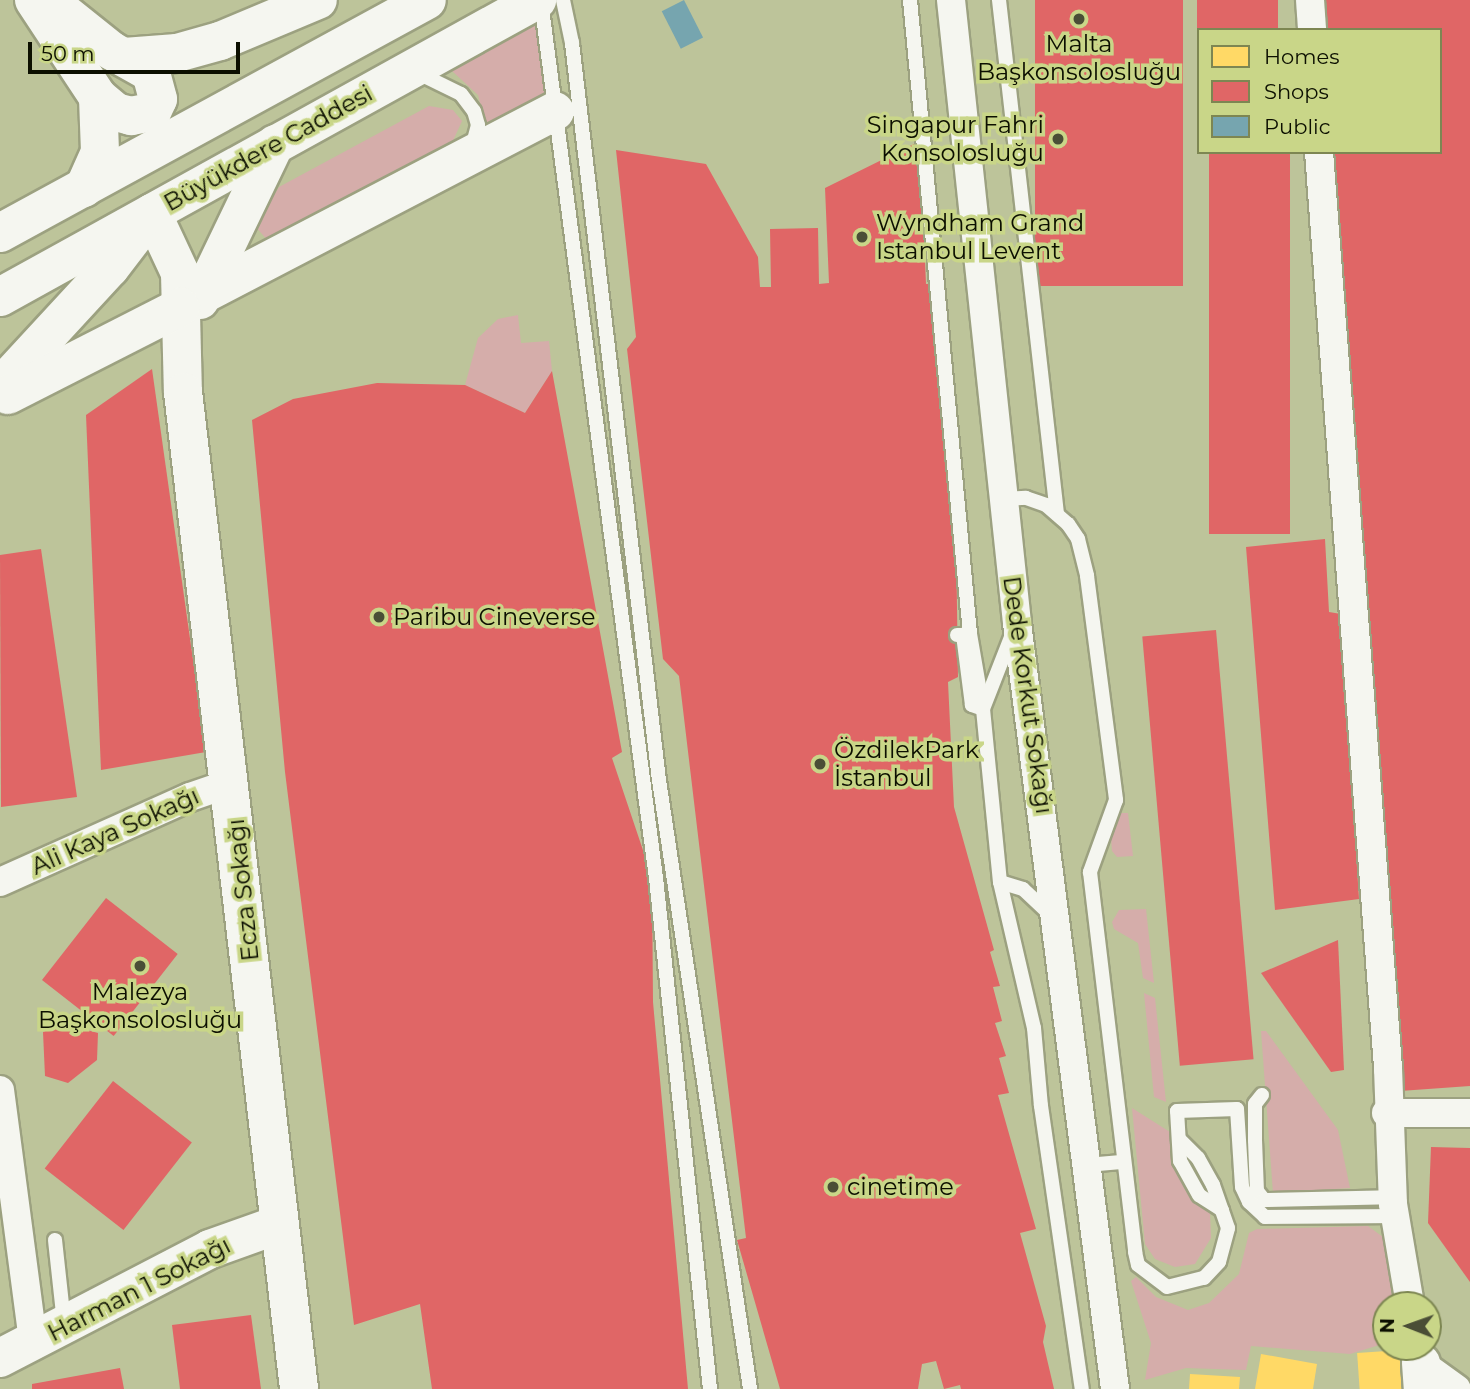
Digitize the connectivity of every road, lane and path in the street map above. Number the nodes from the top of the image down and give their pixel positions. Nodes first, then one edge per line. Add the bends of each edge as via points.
1 (34, 0) edge
2 (48, 0) edge
3 (318, 0) edge
4 (427, 0) edge
5 (539, 0) edge
6 (563, 0) edge
7 (910, 0) edge
8 (951, 0) edge
9 (999, 0) edge
10 (1310, 0) edge
11 (1312, 28) edge
12 (124, 57) junction
13 (408, 70) junction
14 (98, 97) junction
15 (555, 111) junction
16 (275, 144) junction
17 (1320, 154) edge
18 (470, 155) junction
19 (85, 188) junction
20 (152, 213) junction
21 (0, 233) edge
22 (0, 297) edge
23 (191, 301) junction
24 (0, 387) edge
25 (0, 398) edge
26 (1004, 499) junction
27 (1056, 514) junction
28 (1017, 623) junction
29 (957, 635) dead end
30 (983, 709) junction
31 (231, 783) junction
32 (0, 882) edge
33 (1000, 882) junction
34 (1058, 921) junction
35 (0, 1090) edge
36 (1262, 1095) dead end
37 (1386, 1113) junction
38 (1470, 1113) edge
39 (1124, 1162) junction
40 (1087, 1165) junction
41 (1394, 1207) junction
42 (279, 1223) junction
43 (55, 1240) dead end
44 (1408, 1291) edge
45 (32, 1342) edge
46 (1421, 1366) edge
47 (299, 1389) edge
48 (710, 1389) edge
49 (750, 1389) edge
50 (1082, 1389) edge
51 (1115, 1389) edge
52 (1457, 1389) edge

1 - 14 street
2 - 12 street
3 - 12 street via 220,41 177,53
4 - 19 street
5 - 13 street, Büyükdere Caddesi
5 - 15 lane
6 - 49 lane via 659,780
7 - 30 lane via 970,634
8 - 26 street, Dede Korkut Sokağı
9 - 27 lane
10 - 11 street
12 - 14 street via 151,73 159,99 152,112 131,116 116,112
13 - 16 street, Büyükdere Caddesi
13 - 18 lane via 461,94 474,111 478,125
14 - 19 street via 100,152
15 - 18 street
15 - 48 lane via 656,878
16 - 20 street, Büyükdere Caddesi
16 - 23 street via 243,219
17 - 37 street via 1388,1068
18 - 23 street
19 - 20 street
19 - 21 street
20 - 22 street, Büyükdere Caddesi
20 - 23 street, Ecza Sokağı
20 - 24 street via 103,276
23 - 25 street
23 - 31 street, Ecza Sokağı via 183,392
26 - 27 lane via 1026,498
26 - 28 street, Dede Korkut Sokağı
27 - 39 lane via 1078,539 1087,576 1115,800 1090,872
28 - 30 lane
28 - 34 street, Dede Korkut Sokağı
29 - 30 lane via 963,635 972,705
30 - 33 lane
31 - 32 street, Ali Kaya Sokağı
31 - 42 street, Ecza Sokağı
33 - 34 lane via 1023,889
33 - 50 lane via 1034,1028
34 - 40 street, Dede Korkut Sokağı
35 - 45 street
36 - 41 lane via 1255,1104 1254,1125 1257,1191 1264,1200
37 - 38 street
37 - 41 street
39 - 40 lane
39 - 41 lane via 1139,1265 1167,1287 1204,1278 1219,1262 1226,1243 1222,1210 1199,1195 1180,1161 1177,1111 1237,1109 1240,1176 1257,1213 1265,1217
40 - 51 street, Dede Korkut Sokağı
41 - 44 street
42 - 45 street, Harman 1 Sokağı via 210,1249
42 - 47 street, Ecza Sokağı
43 - 45 lane
46 - 52 street

